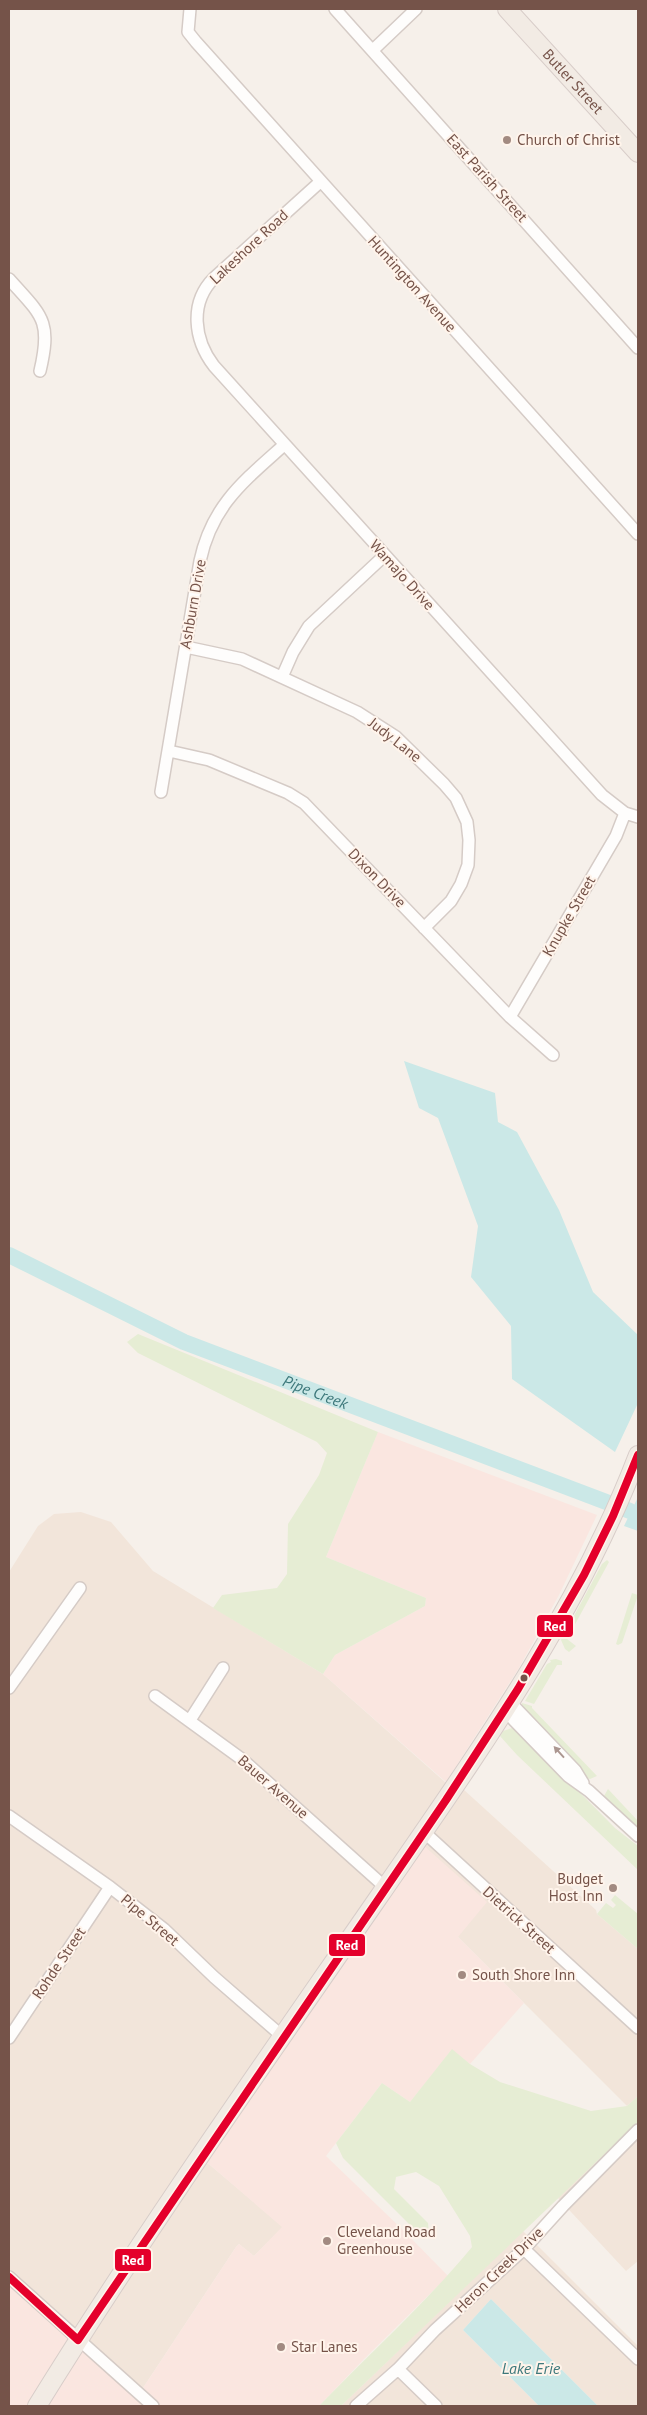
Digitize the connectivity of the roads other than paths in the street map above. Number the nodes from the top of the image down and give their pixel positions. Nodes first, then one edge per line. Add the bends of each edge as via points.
1 (190, 9) edge
2 (335, 9) edge
3 (416, 9) edge
4 (507, 9) edge
5 (522, 9) edge
6 (373, 50) junction
7 (638, 137) edge
8 (638, 153) edge
9 (320, 182) junction
10 (9, 279) edge
11 (197, 324) joint
12 (638, 348) edge
13 (40, 370) dead end
14 (284, 445) junction
15 (638, 534) edge
16 (384, 556) junction
17 (186, 647) junction
18 (282, 677) junction
19 (169, 751) junction
20 (161, 792) dead end
21 (638, 808) edge
22 (625, 813) junction
23 (638, 817) edge
24 (424, 928) junction
25 (510, 1017) junction
26 (553, 1055) dead end
27 (638, 1456) edge
28 (80, 1588) dead end
29 (223, 1668) dead end
30 (9, 1688) edge
31 (155, 1696) dead end
32 (507, 1707) junction
33 (190, 1720) junction
34 (9, 1816) edge
35 (424, 1832) junction
36 (638, 1836) edge
37 (110, 1887) junction
38 (386, 1887) junction
39 (638, 2028) edge
40 (282, 2036) junction
41 (9, 2038) edge
42 (638, 2130) edge
43 (524, 2249) junction
44 (9, 2277) edge
45 (78, 2340) junction
46 (638, 2359) edge
47 (398, 2369) junction
48 (37, 2406) edge
49 (152, 2406) edge
50 (356, 2406) edge
51 (436, 2406) edge

1 - 9 street, Huntington Avenue via 188,32
2 - 6 street, East Parish Street
3 - 6 street
4 - 8 main road, Butler Street
5 - 7 main road, Butler Street
6 - 12 street, East Parish Street
9 - 11 street, Lakeshore Road via 212,280 199,302
9 - 15 street, Huntington Avenue
10 - 13 street via 36,309 44,324 46,340
11 - 14 street, Wamajo Drive via 199,342 206,357
14 - 16 street, Wamajo Drive
14 - 17 street, Ashburn Drive via 231,494 210,525 200,561
16 - 18 street via 309,626
16 - 22 street, Wamajo Drive via 602,795
17 - 18 street, Judy Lane via 242,659
17 - 19 street, Ashburn Drive
18 - 24 street, Judy Lane via 348,707 387,730 432,770 460,806 469,830 466,873 451,901
19 - 20 street, Ashburn Drive
19 - 24 street, Dixon Drive via 209,760 300,800
21 - 22 street
22 - 23 street
22 - 25 street, Knupke Street via 616,836
24 - 25 street, Dixon Drive
25 - 26 street, Dixon Drive
27 - 32 main road via 606,1534 546,1647
28 - 30 street
29 - 33 street
31 - 33 street, Bauer Avenue
32 - 35 main road
32 - 36 street via 568,1776
33 - 38 street, Bauer Avenue via 243,1760
34 - 37 street, Pipe Street
35 - 38 main road
35 - 39 street, Dietrick Street
37 - 40 street, Pipe Street via 164,1929 214,1978
37 - 41 street, Rohde Street
38 - 40 main road
40 - 45 main road
42 - 43 street, Heron Creek Drive
43 - 46 street
43 - 47 street, Heron Creek Drive via 435,2330
44 - 45 street
45 - 48 main road
45 - 49 street
47 - 50 street, Heron Creek Drive
47 - 51 street

